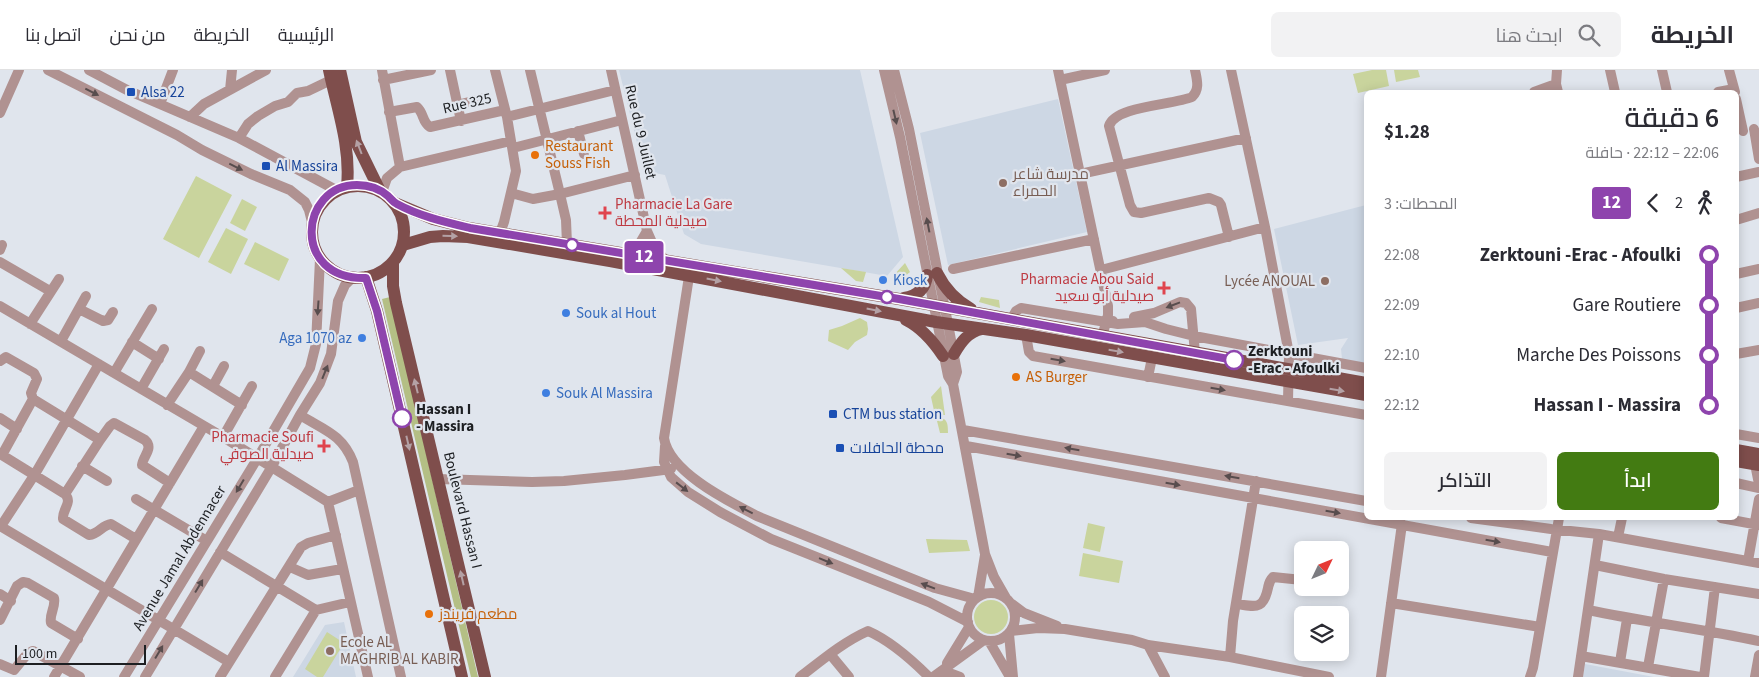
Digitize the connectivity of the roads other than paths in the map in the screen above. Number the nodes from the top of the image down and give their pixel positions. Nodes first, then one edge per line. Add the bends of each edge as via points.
1 (19, 70) edge
2 (48, 70) edge
3 (89, 70) edge
4 (173, 70) edge
5 (232, 70) edge
6 (266, 70) edge
7 (431, 70) edge
8 (450, 70) edge
9 (495, 70) edge
10 (530, 70) edge
11 (611, 70) edge
12 (884, 70) edge
13 (894, 70) edge
14 (1105, 70) edge
15 (1195, 70) edge
16 (1231, 70) edge
17 (1557, 70) edge
18 (1610, 70) edge
19 (1662, 70) edge
20 (1729, 70) edge
21 (333, 73) edge
22 (382, 75) edge
23 (1059, 75) edge
24 (1557, 88) edge
25 (230, 90) junction
26 (616, 90) junction
27 (1615, 90) edge
28 (1667, 90) edge
29 (1734, 90) edge
30 (485, 98) dead end
31 (160, 104) junction
32 (457, 105) junction
33 (539, 110) junction
34 (389, 112) junction
35 (0, 113) edge
36 (506, 114) junction
37 (190, 117) junction
38 (622, 120) junction
39 (462, 121) junction
40 (1756, 128) edge
41 (1739, 131) edge
42 (578, 132) junction
43 (239, 138) junction
44 (1246, 138) junction
45 (546, 140) junction
46 (512, 144) junction
47 (584, 154) dead end
48 (1759, 159) edge
49 (1119, 166) junction
50 (400, 167) junction
51 (1759, 172) edge
52 (1080, 174) junction
53 (635, 175) junction
54 (1739, 176) edge
55 (341, 188) junction
56 (381, 191) junction
57 (511, 193) junction
58 (560, 194) junction
59 (395, 203) junction
60 (1759, 213) edge
61 (1739, 219) edge
62 (312, 222) junction
63 (1265, 227) junction
64 (647, 231) junction
65 (500, 233) junction
66 (1229, 237) junction
67 (1094, 239) junction
68 (567, 244) junction
69 (403, 245) junction
70 (628, 254) junction
71 (320, 259) junction
72 (665, 260) junction
73 (0, 262) edge
74 (392, 263) junction
75 (953, 269) dead end
76 (1759, 269) edge
77 (690, 270) junction
78 (1101, 270) junction
79 (1739, 273) edge
80 (932, 274) junction
81 (352, 278) junction
82 (366, 278) junction
83 (58, 279) dead end
84 (50, 291) junction
85 (86, 296) dead end
86 (899, 299) junction
87 (1759, 303) edge
88 (0, 306) edge
89 (939, 306) junction
90 (1739, 307) edge
91 (79, 309) junction
92 (152, 310) dead end
93 (113, 312) dead end
94 (1154, 313) junction
95 (983, 314) junction
96 (897, 315) junction
97 (1011, 320) junction
98 (1106, 322) junction
99 (942, 323) junction
100 (30, 324) junction
101 (1155, 325) junction
102 (982, 329) junction
103 (1026, 335) junction
104 (1194, 336) junction
105 (1102, 337) junction
106 (61, 341) junction
107 (132, 342) junction
108 (164, 349) dead end
109 (1759, 350) edge
110 (200, 351) dead end
111 (1195, 353) junction
112 (1739, 353) edge
113 (1289, 354) junction
114 (948, 355) junction
115 (1152, 358) junction
116 (159, 359) junction
117 (0, 361) edge
118 (99, 364) junction
119 (224, 366) dead end
120 (1364, 368) edge
121 (189, 372) junction
122 (114, 373) junction
123 (1289, 375) junction
124 (1148, 377) junction
125 (1364, 383) edge
126 (213, 386) junction
127 (252, 386) dead end
128 (141, 389) junction
129 (1364, 394) edge
130 (33, 399) junction
131 (1288, 401) junction
132 (242, 404) junction
133 (167, 405) junction
134 (300, 414) junction
135 (1364, 415) edge
136 (0, 418) edge
137 (66, 419) junction
138 (204, 426) junction
139 (17, 429) junction
140 (963, 430) junction
141 (1739, 433) edge
142 (222, 437) junction
143 (1759, 438) edge
144 (100, 440) junction
145 (665, 445) junction
146 (966, 446) junction
147 (1, 454) edge
148 (1739, 455) edge
149 (257, 459) junction
150 (1758, 461) edge
151 (82, 466) junction
152 (679, 467) junction
153 (271, 468) junction
154 (666, 470) junction
155 (34, 474) junction
156 (438, 479) junction
157 (1256, 481) junction
158 (107, 482) dead end
159 (170, 483) junction
160 (1739, 484) edge
161 (1759, 484) edge
162 (1759, 488) edge
163 (359, 490) junction
164 (65, 494) junction
165 (1254, 498) junction
166 (136, 499) dead end
167 (1759, 499) edge
168 (1364, 501) edge
169 (328, 502) junction
170 (153, 510) junction
171 (1364, 517) edge
172 (1379, 520) edge
173 (1485, 520) edge
174 (1558, 520) edge
175 (1622, 520) edge
176 (1733, 520) edge
177 (776, 524) junction
178 (1402, 524) junction
179 (1757, 524) edge
180 (1, 526) edge
181 (1556, 530) junction
182 (1599, 534) junction
183 (336, 535) junction
184 (1618, 537) junction
185 (136, 539) junction
186 (771, 539) junction
187 (207, 542) junction
188 (220, 552) junction
189 (1552, 552) junction
190 (985, 554) junction
191 (1748, 561) junction
192 (1759, 563) edge
193 (1595, 565) junction
194 (290, 567) junction
195 (342, 569) junction
196 (1664, 578) junction
197 (1294, 579) edge
198 (278, 586) junction
199 (1715, 586) junction
200 (106, 588) junction
201 (0, 594) edge
202 (1759, 594) edge
203 (976, 598) junction
204 (1008, 600) junction
205 (11, 601) junction
206 (350, 602) junction
207 (1391, 603) junction
208 (1236, 604) junction
209 (316, 610) junction
210 (1588, 610) junction
211 (1627, 618) junction
212 (159, 619) junction
213 (0, 620) edge
214 (1657, 623) junction
215 (968, 625) junction
216 (1540, 627) junction
217 (174, 628) junction
218 (1065, 629) junction
219 (1709, 630) junction
220 (1010, 633) junction
221 (78, 639) junction
222 (986, 641) junction
223 (1759, 641) edge
224 (1148, 645) junction
225 (830, 654) junction
226 (1759, 654) edge
227 (1230, 656) junction
228 (1581, 656) junction
229 (229, 662) junction
230 (1620, 662) junction
231 (0, 664) edge
232 (61, 666) junction
233 (1648, 667) junction
234 (939, 672) edge
235 (1532, 674) edge
236 (54, 677) edge
237 (80, 677) edge
238 (124, 677) edge
239 (145, 677) edge
240 (220, 677) edge
241 (275, 677) edge
242 (368, 677) edge
243 (401, 677) edge
244 (462, 677) edge
245 (485, 677) edge
246 (800, 677) edge
247 (849, 677) edge
248 (929, 677) edge
249 (960, 677) edge
250 (1010, 677) edge
251 (1014, 677) edge
252 (1166, 677) edge
253 (1329, 677) edge
254 (1381, 677) edge
255 (1578, 677) edge
256 (1700, 677) edge
257 (1704, 677) edge
258 (1755, 677) edge

1 - 35 street
2 -> 62 street via 202,150 290,190 305,202
3 - 31 street
4 - 31 street
5 - 25 street
6 - 25 street
7 - 22 street
8 - 32 street
9 - 36 street
10 - 33 street
11 - 26 street, Rue du 9 Juillet
12 -> 80 street
80 -> 13 street via 909,130
14 - 23 street
15 - 49 street via 1198,85 1192,97 1124,113 1113,119 1109,126
16 - 44 street
17 - 24 street
18 - 27 street
19 - 28 street
20 - 29 street
21 - 43 street via 308,91 297,93 288,102 258,116
21 - 55 main road via 347,156
56 -> 21 main road via 356,142
22 - 34 street
23 - 52 street
25 - 37 street via 204,104
26 - 33 street, Rue 325
26 - 38 street, Rue du 9 Juillet
30 - 32 street
31 - 37 street
32 - 39 street
33 - 36 street, Rue 325
33 - 45 street
34 - 39 street, Rue 325 via 417,107 430,127
34 - 50 street
36 - 39 street, Rue 325
36 - 46 street
37 - 43 street
38 - 42 street
38 - 53 street, Rue du 9 Juillet
40 - 41 street
40 - 48 street
42 - 45 street
42 - 47 street
43 - 55 street
44 - 49 street
44 - 63 street
45 - 46 street
45 - 58 street
46 - 50 street
46 - 57 street via 516,171
49 - 52 street
49 - 66 street via 1134,212 1209,198 1221,205
50 - 56 street via 387,178
51 - 54 street
52 - 67 street
53 - 58 street
53 - 64 street, Rue du 9 Juillet
55 - 56 main road via 364,185
55 - 62 main road via 322,202
56 - 59 main road
57 - 58 street via 533,199
57 - 65 street
58 - 68 street
59 - 65 main road via 452,224
59 - 69 main road via 405,230
60 - 61 street
62 - 71 main road via 311,235
63 - 66 street
63 - 113 street
64 - 70 street
64 - 72 street, Rue du 9 Juillet via 654,248
65 - 68 main road
66 - 78 street
67 - 75 street
67 - 78 street
68 - 70 main road
69 - 74 main road
69 -> 77 main road via 430,237 468,237
70 - 72 main road
71 - 81 main road via 340,275
71 -> 149 street, Avenue Jamal Abdennacer via 316,344 310,368
72 - 77 main road
73 - 84 street
74 - 82 main road via 385,270
156 -> 74 main road, Boulevard Hassan I via 394,295
76 - 79 street
77 - 86 main road
77 -> 96 main road
77 - 145 street via 664,428
78 - 98 street via 1108,311
80 - 86 main road via 919,292
80 - 89 street
80 - 95 main road via 955,299
81 - 82 main road
134 -> 81 street via 326,370 338,301
82 -> 244 main road via 377,311
83 - 84 street
84 - 100 street
85 - 91 street
86 - 89 main road
87 - 90 street
88 - 100 street
89 - 95 main road
89 - 99 street
91 - 93 street via 103,322
91 - 106 street
92 - 107 street
94 - 98 street
94 - 101 street
104 -> 94 street via 1191,309 1186,303 1180,302
95 - 97 main road
96 - 99 main road
96 - 114 main road via 922,330
97 - 98 street via 1021,308
97 - 105 main road
98 - 101 street
98 - 105 street
99 - 102 main road
99 - 114 street
100 - 106 street
101 - 104 street
102 - 103 main road
102 - 114 main road via 970,333
103 -> 115 main road
103 -> 124 street via 1029,352 1034,356
104 - 111 street
104 - 113 street
105 - 111 main road
106 - 118 street
107 - 116 street
107 - 122 street
108 - 116 street
109 - 112 street
110 - 121 street
111 - 123 main road
113 - 120 street
113 - 123 street
114 - 140 street via 957,374 954,384
115 - 123 main road
115 - 124 street
116 - 128 street
117 - 130 street via 6,357 37,375 31,392
118 - 122 street
118 - 137 street
119 - 126 street
121 - 126 street
121 - 133 street
122 - 128 street
123 - 125 main road
123 -> 129 main road
123 - 131 street
124 -> 131 street
126 - 132 street
127 - 132 street
128 - 133 street
130 - 137 street
130 - 139 street
131 - 135 street
132 - 142 street
133 - 138 street
134 - 153 street
134 - 163 street via 334,435 347,449
136 - 139 street
137 - 144 street
137 - 155 street
138 - 142 street
138 - 159 street
139 - 147 street
140 - 146 street
157 -> 140 street
141 - 143 street
142 - 149 street
144 - 151 street
144 - 159 street via 114,423 145,440 149,447 142,465
145 - 152 street
145 - 154 street
146 -> 165 street
146 - 190 street
147 - 155 street
148 - 150 main road
149 - 153 street
149 -> 187 street, Avenue Jamal Abdennacer
150 - 161 street
151 - 158 street
151 - 164 street
152 - 154 street
177 -> 152 street via 736,505
153 - 169 street
153 - 188 street
154 - 156 street via 564,481
154 -> 186 street via 676,482 705,503
155 - 164 street
155 - 180 street
245 -> 156 main road, Boulevard Hassan I
157 - 165 street
157 - 168 street
159 - 170 street
160 - 162 street
163 - 169 street
163 - 243 street
164 - 185 street via 69,501 63,515 65,520 89,535 111,524
165 -> 171 street
165 - 208 street
166 - 170 street
167 - 179 street
169 - 183 street
170 - 185 street
170 - 187 street
172 -> 178 street
173 - 181 street
174 - 181 street
175 - 184 street
176 - 179 street
177 - 186 street
203 -> 177 street via 935,588
178 -> 189 street
178 - 207 street
179 - 191 street
180 - 200 street
181 - 182 street
181 - 189 street
182 - 184 street
182 - 193 street
183 - 194 street via 301,547
183 - 195 street
184 - 191 street
185 - 200 street
186 -> 215 street via 929,602
187 - 212 street, Avenue Jamal Abdennacer
188 - 198 street
217 -> 188 street
189 - 216 street
190 - 203 street
190 - 204 street
191 - 192 street
193 - 196 street
193 - 210 street
194 - 195 street via 308,575
194 - 198 street
195 - 206 street
196 - 199 street
196 - 214 street
197 - 208 street via 1273,577 1260,605
198 - 209 street
198 - 229 street
199 - 202 street
199 - 219 street
200 - 212 street
200 - 221 street
201 - 205 street
203 - 204 street via 992,593
203 - 215 street via 968,610
204 - 218 street via 1024,613
204 - 220 street via 1016,617
205 - 213 street
205 - 221 street via 17,586 28,582 54,598 51,623
206 - 209 street
206 - 242 street
207 - 216 street
207 - 254 street
208 - 227 street
209 - 241 street
210 - 211 street
210 - 228 street
211 - 214 street
211 - 230 street
212 - 217 street
212 - 238 street, Avenue Jamal Abdennacer
214 - 219 street
214 - 233 street
215 - 222 street
215 - 234 street
216 - 235 street
217 - 229 street
239 -> 217 street
218 - 220 street via 1038,628
218 - 224 street
219 - 223 street
219 - 257 street
220 - 222 street via 1003,638
220 - 251 street
221 - 232 street
222 - 234 street
222 - 250 street
224 - 227 street
224 - 252 street
225 - 246 street
225 - 247 street
225 - 248 street via 868,631 882,637
226 - 258 street
227 - 253 street
228 - 230 street
228 - 255 street
229 - 240 street
230 - 233 street
231 - 232 street via 14,670 33,651
232 - 236 street
232 - 237 street
233 - 256 street
234 - 249 street

